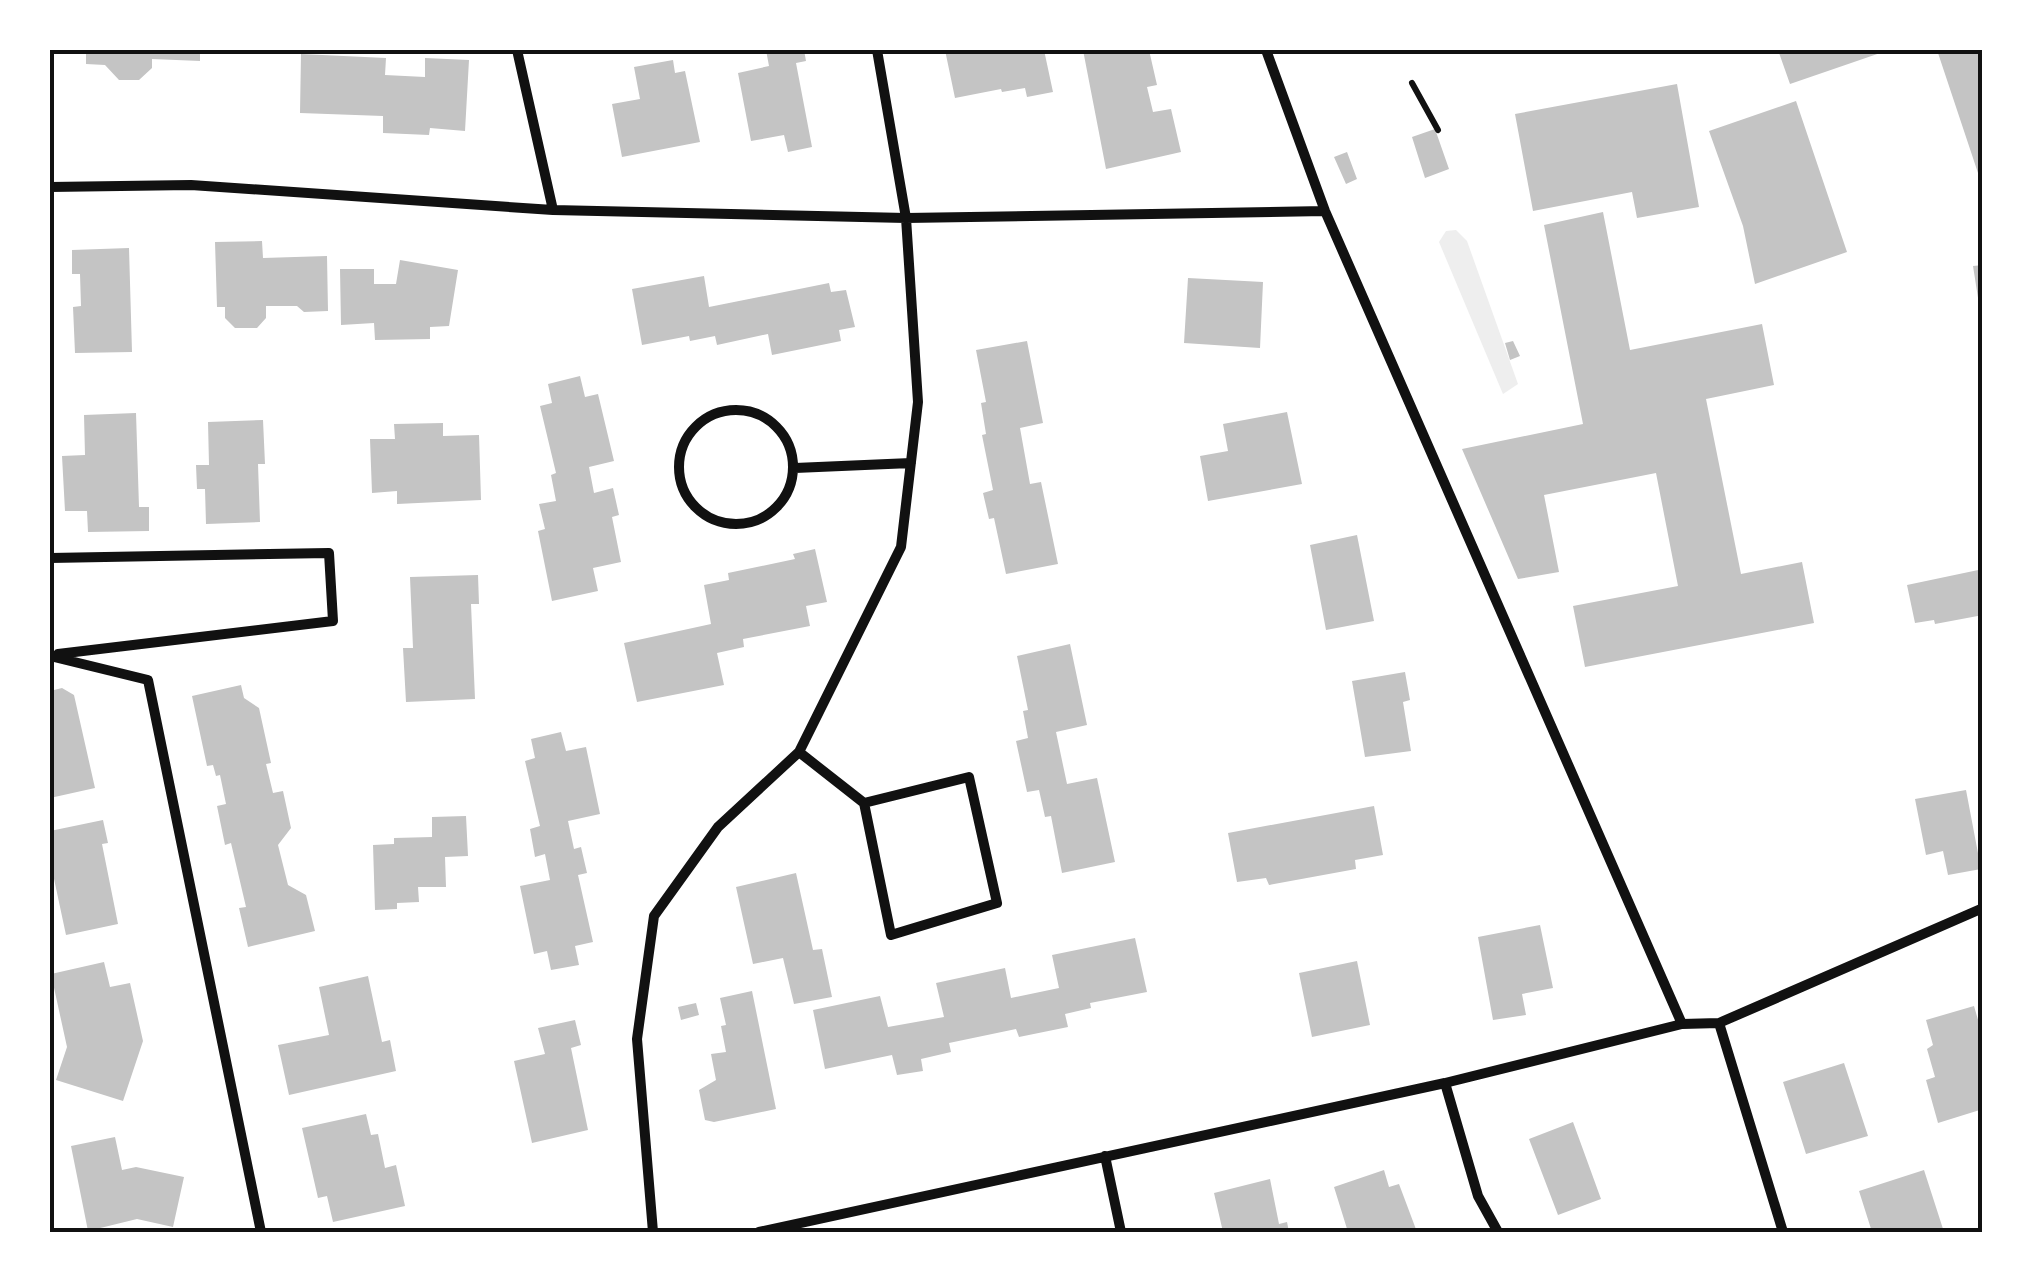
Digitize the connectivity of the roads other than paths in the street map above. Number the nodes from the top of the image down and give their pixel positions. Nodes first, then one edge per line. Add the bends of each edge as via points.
1 (517, 50) edge
2 (877, 50) edge
3 (1266, 50) edge
4 (50, 186) edge
5 (553, 210) junction
6 (1325, 211) junction
7 (906, 218) junction
8 (911, 463) junction
9 (795, 468) junction
10 (50, 558) edge
11 (50, 656) edge
12 (799, 752) junction
13 (864, 803) junction
14 (1983, 908) edge
15 (1719, 1023) junction
16 (1682, 1024) junction
17 (1445, 1082) junction
18 (1105, 1156) junction
19 (261, 1232) edge
20 (652, 1232) edge
21 (759, 1232) edge
22 (1121, 1232) edge
23 (1498, 1232) edge
24 (1783, 1232) edge

1 - 5 street
2 - 7 street
3 - 6 street
4 - 5 street via 191,186
5 - 7 street
6 - 7 street
6 - 16 street
7 - 8 street via 918,402
8 - 9 street
8 - 12 street via 901,546
9 - 9 street via 792,448 768,418 729,409 702,422 683,444 678,463 680,482 700,512 734,524 769,515 791,486
10 - 11 street via 329,553 334,621
11 - 19 street via 148,680
12 - 13 street
12 - 20 street via 718,827 654,916 637,1039
13 - 13 street via 891,935 997,904 970,776
14 - 15 street
15 - 16 street
15 - 24 street
16 - 17 street
17 - 18 street
17 - 23 street via 1478,1196
18 - 21 street
18 - 22 street

